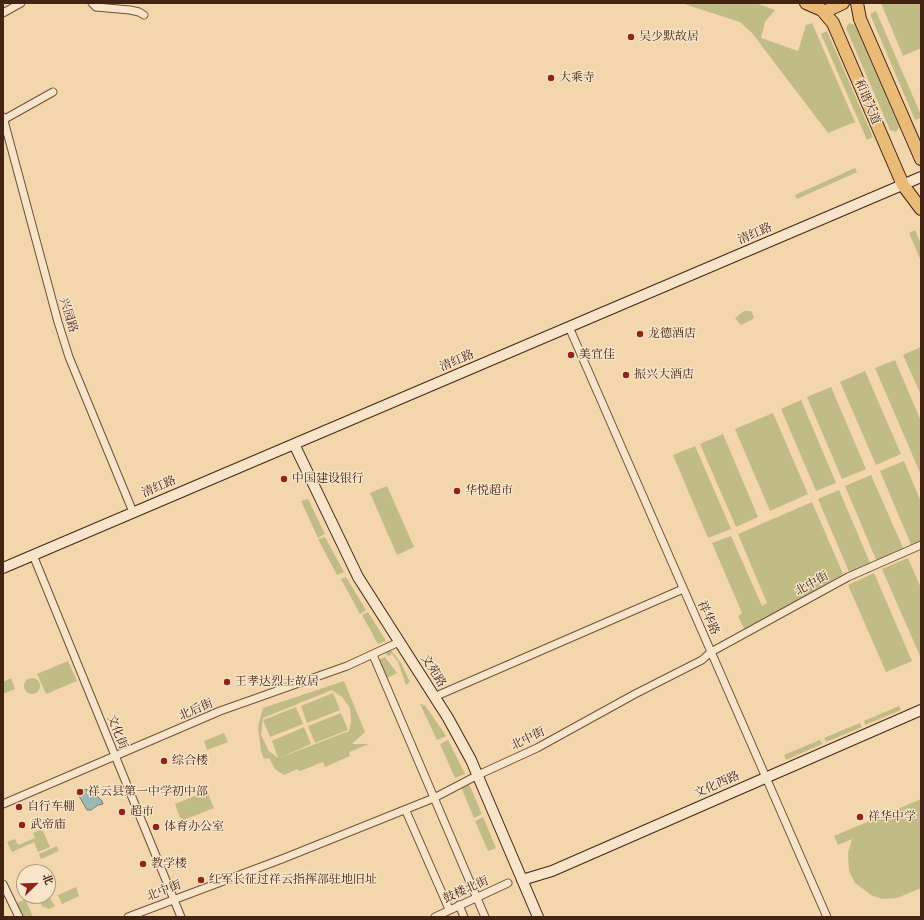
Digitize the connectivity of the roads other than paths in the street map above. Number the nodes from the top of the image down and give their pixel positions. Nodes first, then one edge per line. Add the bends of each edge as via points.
1 (21, 3) edge
2 (92, 3) edge
3 (806, 3) edge
4 (843, 3) edge
5 (857, 3) edge
6 (824, 12) junction
7 (3, 13) edge
8 (144, 15) dead end
9 (53, 92) dead end
10 (3, 119) edge
11 (921, 159) edge
12 (921, 177) edge
13 (903, 185) junction
14 (921, 209) edge
15 (569, 327) junction
16 (294, 444) junction
17 (133, 512) junction
18 (921, 545) edge
19 (33, 555) junction
20 (3, 568) edge
21 (683, 589) junction
22 (399, 642) junction
23 (711, 652) junction
24 (372, 655) junction
25 (434, 697) junction
26 (921, 710) edge
27 (115, 756) junction
28 (478, 775) junction
29 (766, 778) junction
30 (434, 798) junction
31 (3, 804) edge
32 (406, 811) junction
33 (522, 880) junction
34 (3, 884) edge
35 (508, 884) dead end
36 (476, 897) junction
37 (174, 899) junction
38 (459, 905) junction
39 (449, 909) junction
40 (19, 917) edge
41 (128, 917) edge
42 (181, 917) edge
43 (435, 917) edge
44 (464, 917) edge
45 (485, 917) edge
46 (538, 917) edge
47 (827, 917) edge

1 - 7 street
2 - 8 street via 96,7 130,10
3 - 6 main road, 和谐大道
4 - 6 main road
5 - 11 main road via 860,19
6 - 13 main road, 和谐大道 via 833,23
9 - 10 street
10 - 17 street, 兴园路 via 60,329
12 - 13 main road, 清红路
13 - 14 main road, 和谐大道
13 - 15 main road, 清红路
15 - 16 main road, 清红路
15 - 21 street, 祥华路
16 - 17 main road, 清红路
16 - 22 main road, 文苑路 via 358,577
17 - 19 main road, 清红路
18 - 23 street, 北中街 via 848,577
19 - 20 main road, 清红路
19 - 27 street, 文化街
21 - 23 street, 祥华路
21 - 25 street
22 - 24 street, 北后街
22 - 25 main road, 文苑路
23 - 28 street, 北中街 via 702,660 537,748
23 - 29 street, 祥华路
24 - 27 street, 北后街 via 330,673 243,702
24 - 30 street
25 - 28 main road, 文苑路 via 464,746
26 - 29 main road, 文化西路
27 - 31 street, 北后街
27 - 37 street, 文化街
28 - 30 street, 北中街
28 - 33 main road, 文苑路
29 - 33 main road, 文化西路 via 552,871
29 - 47 street, 祥华路
30 - 32 street, 北中街
30 - 36 street
32 - 37 street, 北中街
32 - 39 street
33 - 46 main road, 文苑路
34 - 40 street
35 - 36 street, 鼓楼北街
36 - 38 street, 鼓楼北街
36 - 45 street
37 - 41 street, 北中街
37 - 42 street, 文化街
38 - 39 street, 鼓楼北街
38 - 44 street
39 - 43 street, 鼓楼北街

